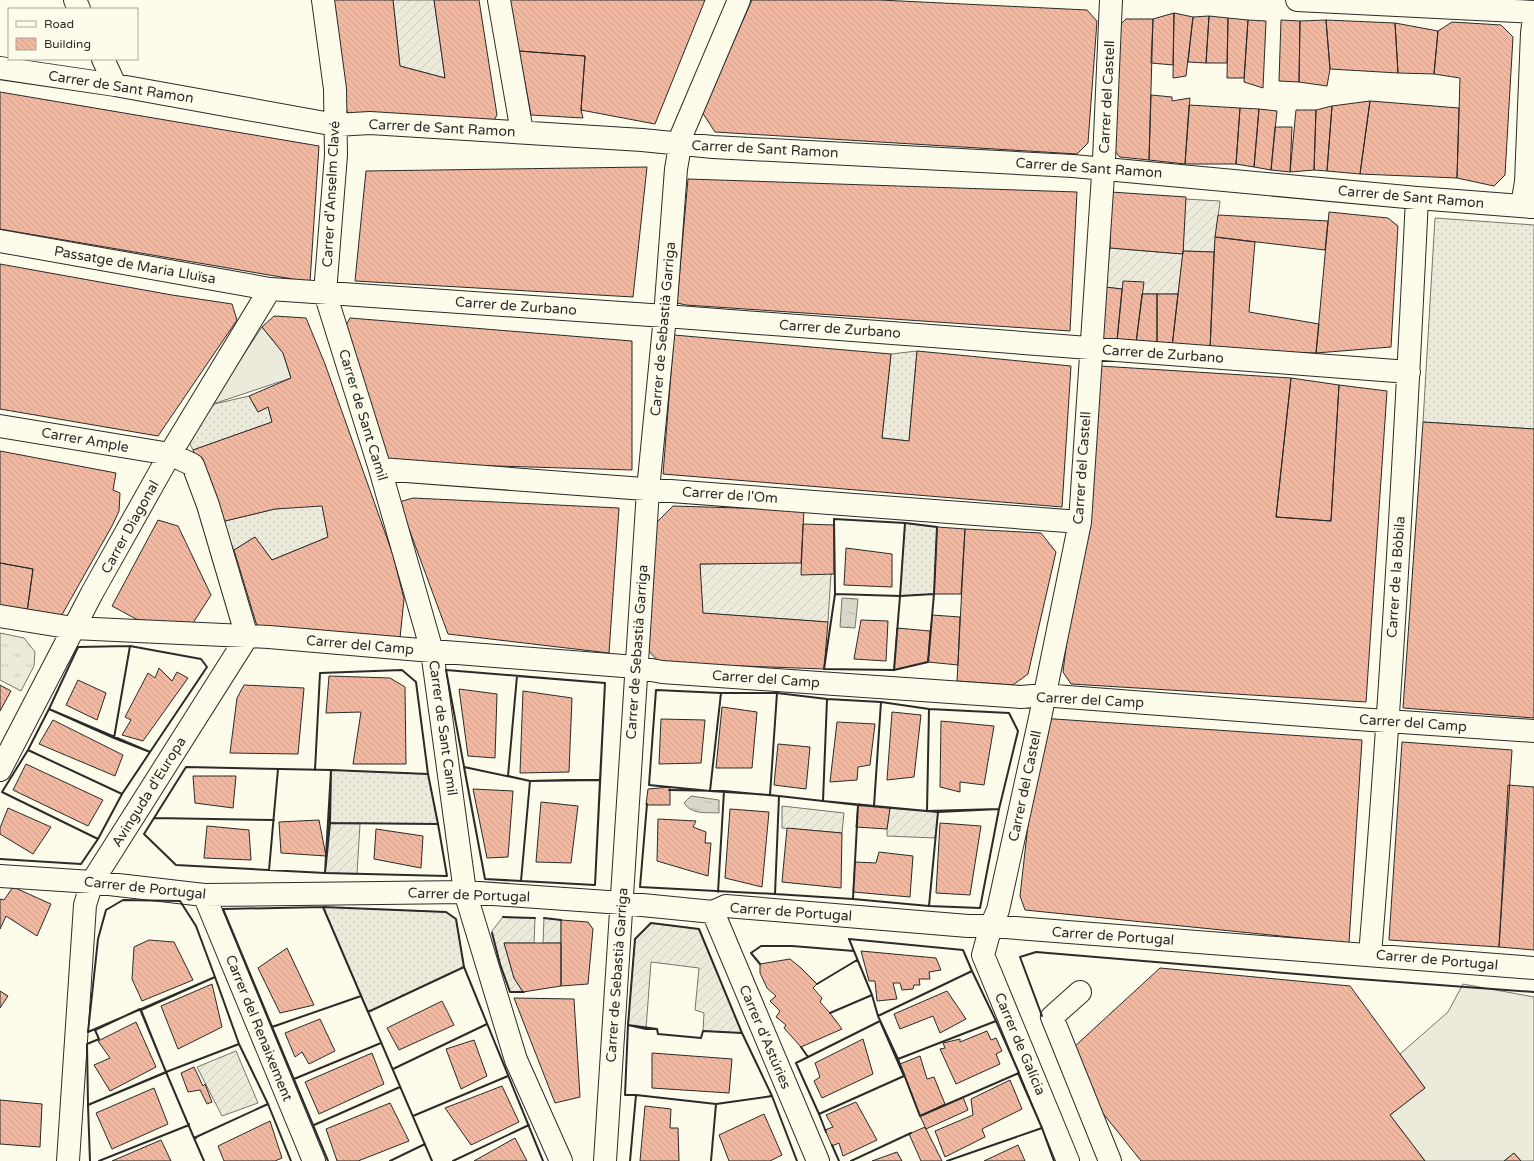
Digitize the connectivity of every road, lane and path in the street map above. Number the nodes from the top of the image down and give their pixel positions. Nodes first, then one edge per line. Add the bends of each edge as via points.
1 (323, 0) edge
2 (499, 0) edge
3 (739, 0) edge
4 (1111, 0) edge
5 (1297, 0) edge
6 (1348, 1) edge
7 (1534, 12) edge
8 (1534, 17) edge
9 (103, 60) edge
10 (0, 68) edge
11 (115, 86) junction
12 (336, 125) junction
13 (522, 132) junction
14 (680, 144) junction
15 (1103, 168) junction
16 (1417, 198) junction
17 (1532, 207) edge
18 (0, 241) edge
19 (270, 289) junction
20 (325, 293) junction
21 (665, 316) junction
22 (1090, 349) junction
23 (1409, 372) junction
24 (0, 426) edge
25 (170, 454) junction
26 (380, 469) junction
27 (648, 490) junction
28 (1080, 522) junction
29 (0, 616) edge
30 (73, 628) junction
31 (246, 637) junction
32 (432, 651) junction
33 (636, 667) junction
34 (1044, 695) junction
35 (1387, 722) junction
36 (1534, 731) edge
37 (0, 770) edge
38 (0, 876) edge
39 (92, 882) junction
40 (465, 892) junction
41 (204, 895) junction
42 (622, 902) junction
43 (713, 912) junction
44 (991, 926) junction
45 (1370, 955) junction
46 (1534, 968) edge
47 (1080, 992) dead end
48 (68, 1161) edge
49 (314, 1161) edge
50 (561, 1161) edge
51 (605, 1161) edge
52 (818, 1161) edge
53 (1068, 1161) edge
54 (1110, 1161) edge

1 - 12 street, Carrer d'Anselm Clavé via 335,89
2 - 13 street
3 - 14 street, Carrer de Sebastià Garriga
4 - 15 street, Carrer del Castell
5 - 6 street
6 - 7 street
8 - 17 street via 1524,199
9 - 11 street
10 - 11 street, Carrer de Sant Ramon
11 - 12 street, Carrer de Sant Ramon
12 - 13 street, Carrer de Sant Ramon via 370,123
12 - 20 street, Carrer d'Anselm Clavé
13 - 14 street, Carrer de Sant Ramon
14 - 15 street, Carrer de Sant Ramon
14 - 21 street, Carrer de Sebastià Garriga
15 - 16 street, Carrer de Sant Ramon
15 - 22 street, Carrer del Castell
16 - 17 street, Carrer de Sant Ramon
16 - 23 street, Carrer de la Bòbila
18 - 19 street, Passatge de Maria Lluïsa
19 - 20 street, Carrer de Zurbano
19 - 25 street, Carrer Diagonal
20 - 21 street, Carrer de Zurbano
20 - 26 street, Carrer de Sant Camil
21 - 22 street, Carrer de Zurbano
21 - 27 street, Carrer de Sebastià Garriga
22 - 23 street, Carrer de Zurbano
22 - 28 street, Carrer del Castell
23 - 35 street, Carrer de la Bòbila
24 - 25 street, Carrer Ample
25 - 30 street, Carrer Diagonal
25 - 31 street via 193,465 208,504
26 - 27 street, Carrer de l'Om
26 - 32 street, Carrer de Sant Camil
27 - 28 street, Carrer de l'Om
27 - 33 street, Carrer de Sebastià Garriga
28 - 34 street, Carrer del Castell
29 - 30 street, Carrer del Camp
30 - 31 street, Carrer del Camp
30 - 37 street, Carrer Diagonal
31 - 32 street, Carrer del Camp
31 - 39 street, Avinguda d'Europa
32 - 33 street, Carrer del Camp
32 - 40 street, Carrer de Sant Camil
33 - 34 street, Carrer del Camp via 662,672 1021,697
33 - 42 street, Carrer de Sebastià Garriga
34 - 35 street, Carrer del Camp
34 - 44 street, Carrer del Castell via 998,910
35 - 36 street, Carrer del Camp
35 - 45 street, Carrer de la Bòbila
38 - 39 street, Carrer de Portugal
39 - 41 street, Carrer de Portugal
39 - 48 street, Avinguda d'Europa via 85,905
40 - 41 street, Carrer de Portugal
40 - 42 street, Carrer de Portugal
40 - 50 street, Carrer de Sant Camil via 516,1060
41 - 49 street, Carrer del Renaixement
42 - 43 street, Carrer de Portugal
42 - 51 street, Carrer de Sebastià Garriga
43 - 44 street, Carrer de Portugal via 726,906
43 - 52 street, Carrer d'Astúries
44 - 45 street, Carrer de Portugal
44 - 53 street, Carrer de Galícia via 983,955
45 - 46 street, Carrer de Portugal
47 - 54 street via 1052,1017

